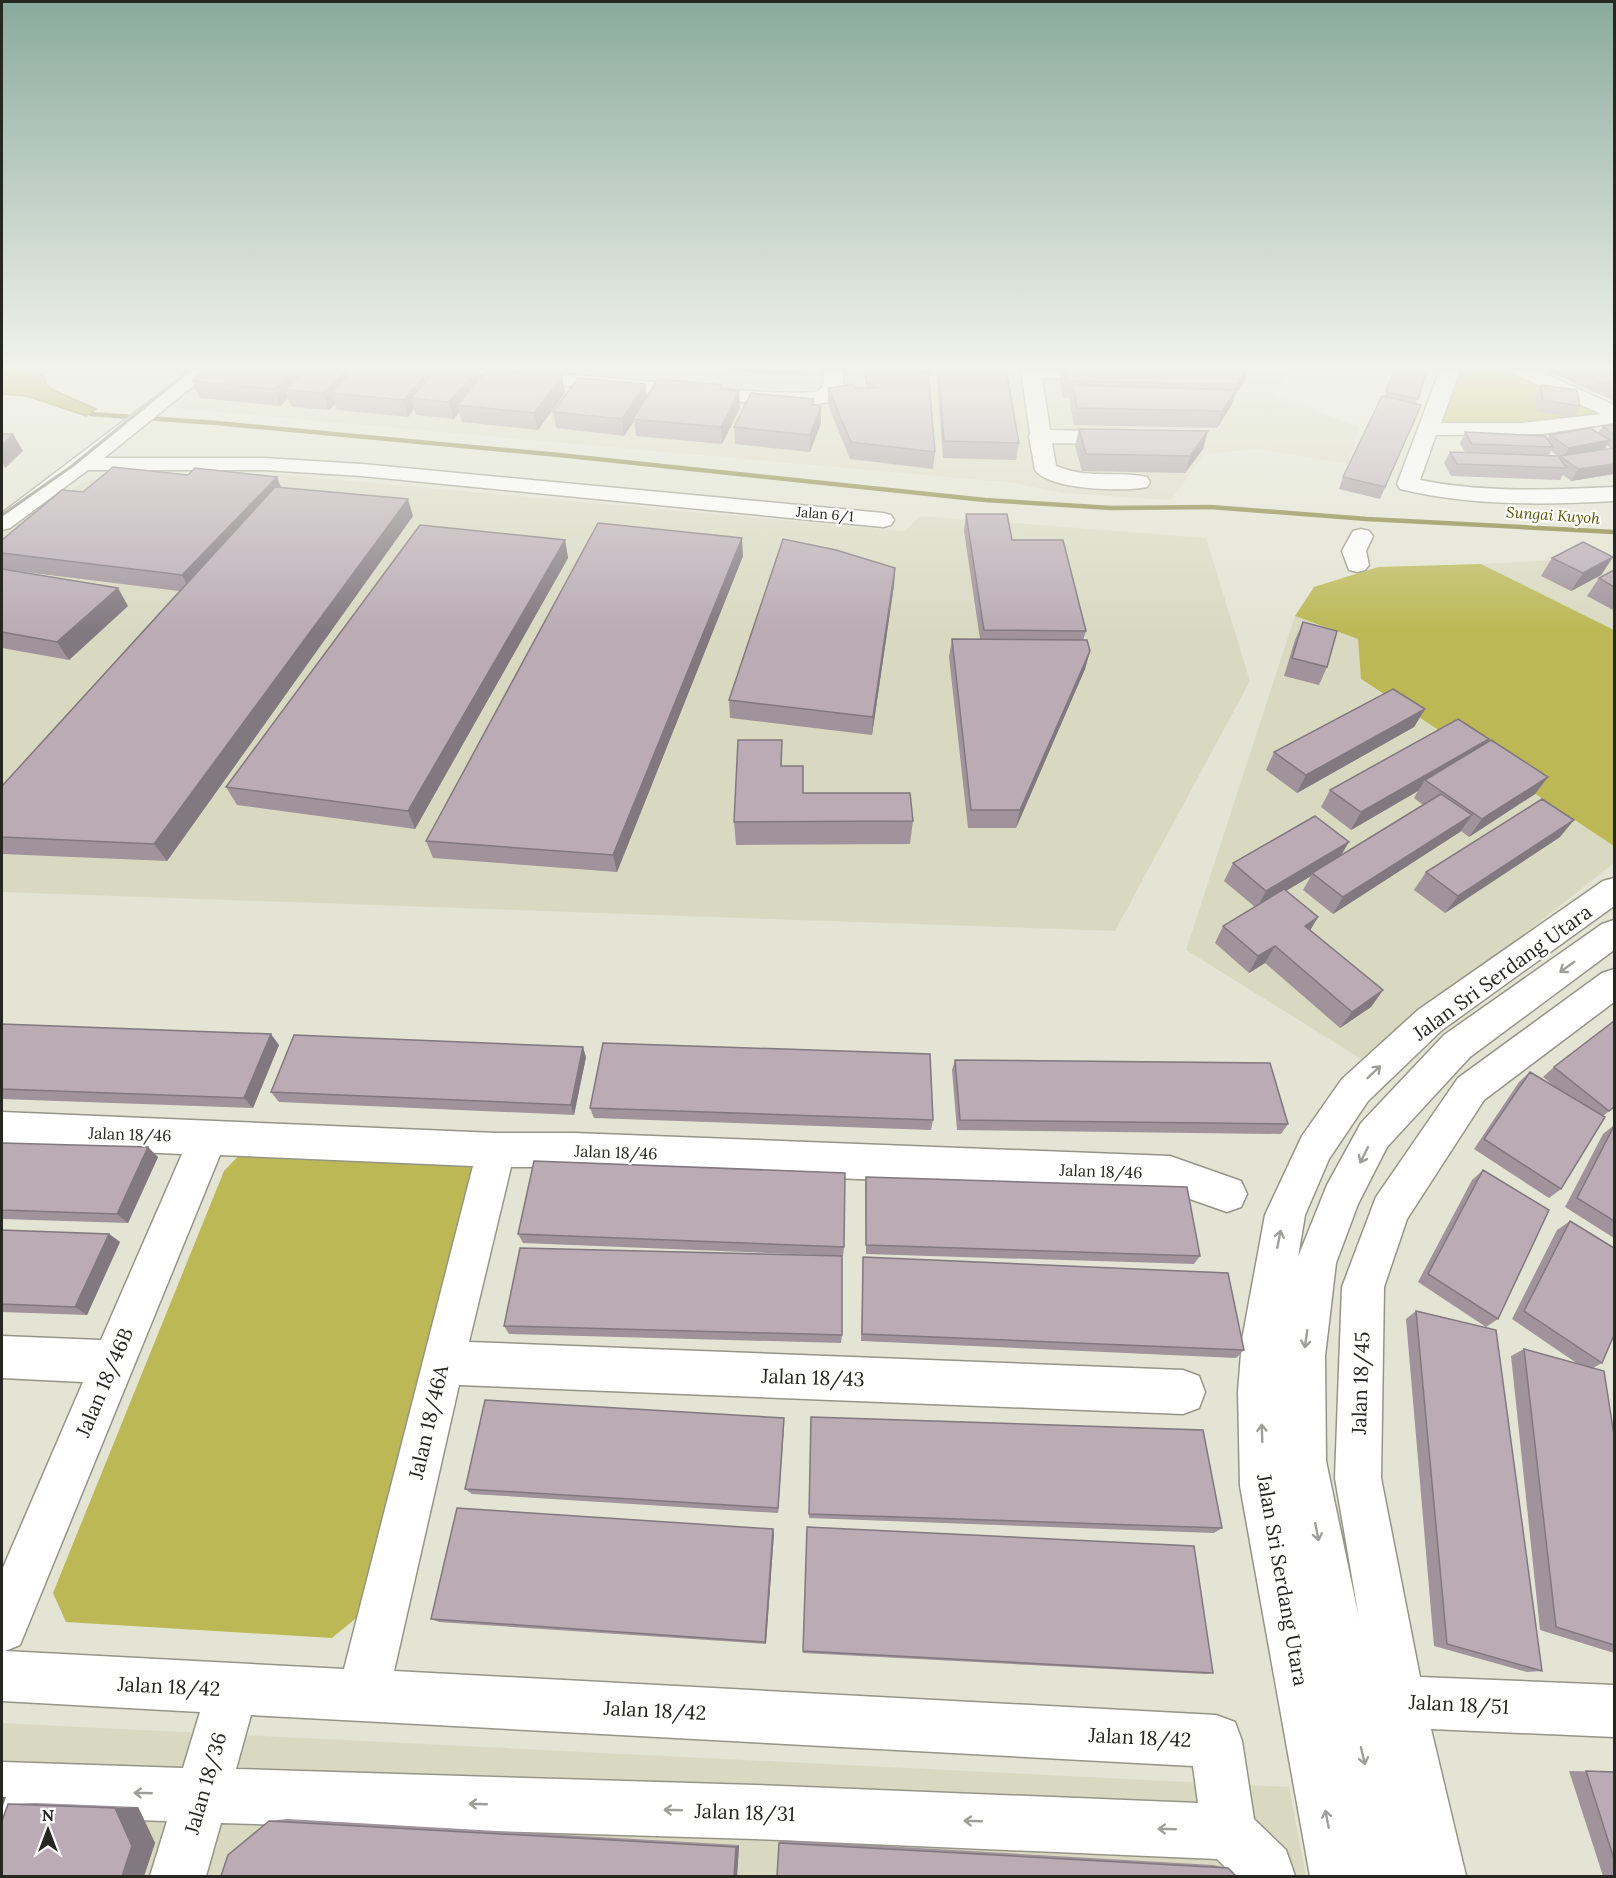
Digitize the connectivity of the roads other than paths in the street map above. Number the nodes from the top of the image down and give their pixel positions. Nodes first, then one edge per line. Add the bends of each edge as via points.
1 (59, 458) edge
2 (93, 458) edge
3 (1043, 458) edge
4 (1417, 458) edge
5 (86, 464) junction
6 (36, 474) dead end
7 (1139, 482) dead end
8 (1614, 494) edge
9 (883, 520) dead end
10 (2, 523) edge
11 (1360, 536) dead end
12 (1357, 565) dead end
13 (1614, 890) edge
14 (1614, 933) edge
15 (1614, 983) edge
16 (2, 1129) edge
17 (208, 1138) junction
18 (496, 1150) junction
19 (1227, 1194) dead end
20 (2, 1357) edge
21 (113, 1362) junction
22 (442, 1364) junction
23 (1183, 1392) dead end
24 (2, 1627) edge
25 (2, 1676) edge
26 (232, 1690) junction
27 (363, 1694) junction
28 (1351, 1699) junction
29 (1614, 1712) edge
30 (2, 1789) edge
31 (201, 1795) junction
32 (1229, 1832) junction
33 (178, 1876) edge
34 (1268, 1876) edge
35 (1338, 1876) edge
36 (1391, 1876) edge
37 (1438, 1876) edge

1 - 6 street
2 - 5 street
3 - 7 street via 1046,470 1056,474 1097,484
4 - 8 street via 1408,484 1509,495
5 - 9 street, Jalan 6/1 via 264,464 362,470
5 - 10 street
11 - 12 street via 1354,551
28 -> 13 street, Jalan Sri Serdang Utara via 1263,1486 1263,1340 1285,1215 1315,1148 1355,1090 1430,1020
14 -> 28 street, Jalan Sri Serdang Utara via 1457,1046 1374,1135 1341,1198 1316,1263 1303,1356 1303,1461
15 - 28 street, Jalan 18/45 via 1471,1089 1390,1210 1363,1287
16 - 17 street, Jalan 18/46
17 - 18 street, Jalan 18/46
17 - 21 street, Jalan 18/46B
18 - 19 street, Jalan 18/46 via 1170,1174
18 - 22 street, Jalan 18/46A
20 - 21 street
21 - 24 street, Jalan 18/46B
22 - 23 street, Jalan 18/43
22 - 27 street, Jalan 18/46A
25 - 26 street, Jalan 18/42
26 - 27 street, Jalan 18/42
26 - 31 street, Jalan 18/36
27 - 32 street, Jalan 18/42 via 1216,1741
28 - 29 street, Jalan 18/51
35 -> 28 street, Jalan Sri Serdang Utara
28 -> 36 street, Jalan Sri Serdang Utara
28 - 37 street, Jalan 18/45
31 -> 30 street, Jalan 18/31
32 -> 31 street, Jalan 18/31
31 - 33 street, Jalan 18/36
32 - 34 street

